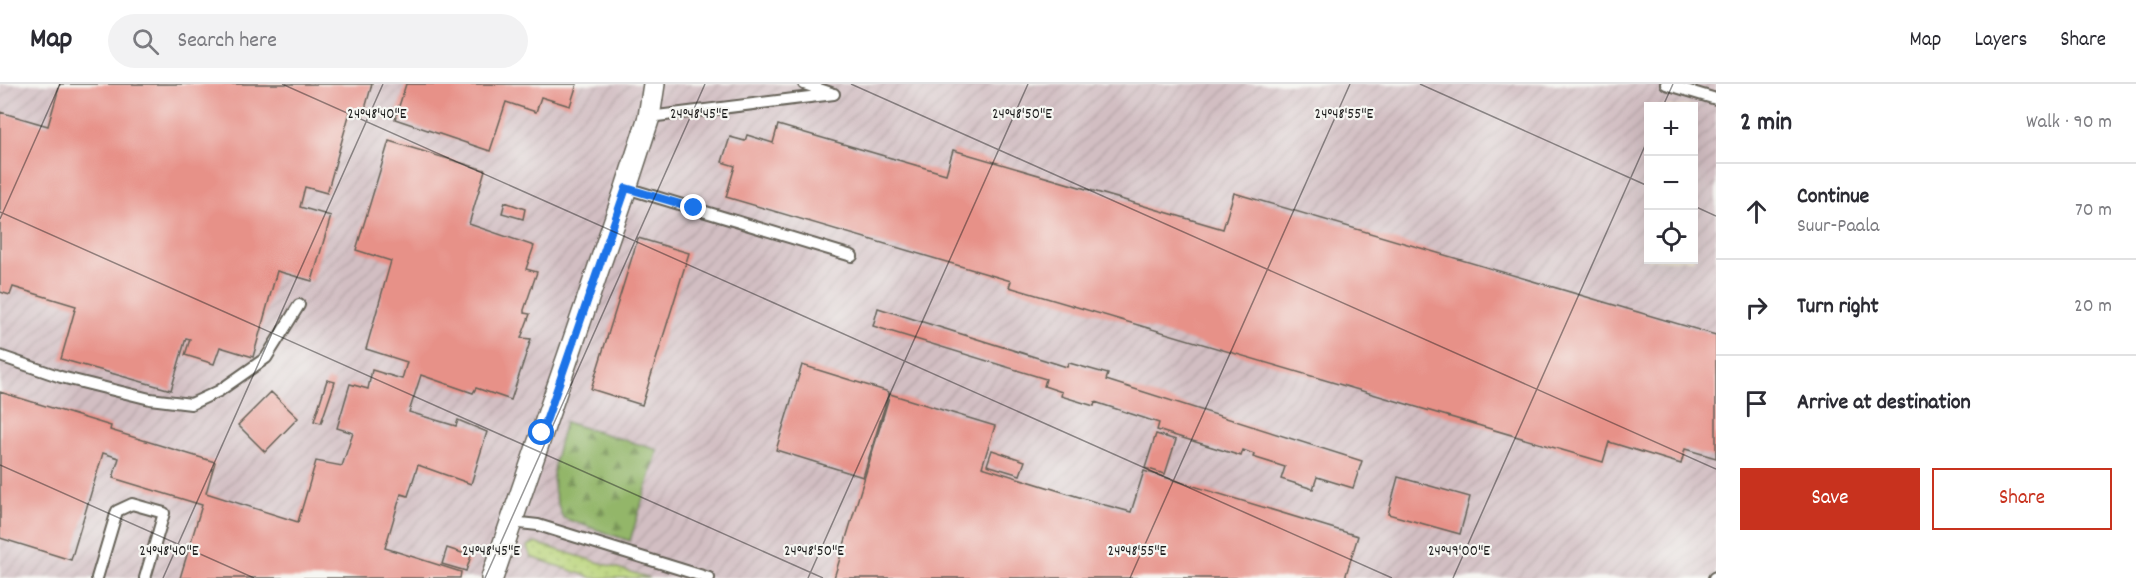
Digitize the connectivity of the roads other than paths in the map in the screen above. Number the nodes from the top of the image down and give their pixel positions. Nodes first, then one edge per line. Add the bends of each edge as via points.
1 (654, 84) edge
2 (804, 84) edge
3 (1666, 84) edge
4 (1716, 99) edge
5 (649, 117) junction
6 (626, 188) junction
7 (852, 256) dead end
8 (299, 305) dead end
9 (0, 356) edge
10 (512, 522) junction
11 (98, 578) edge
12 (145, 578) edge
13 (492, 578) edge
14 (709, 578) edge

1 - 5 street
2 - 5 lane via 834,94
3 - 4 lane
5 - 6 street
6 - 7 lane
6 - 10 street
8 - 9 lane via 266,358 219,391 191,404 150,399 72,380
10 - 13 street
10 - 14 lane via 537,525
11 - 12 lane via 117,511 132,504 164,513

